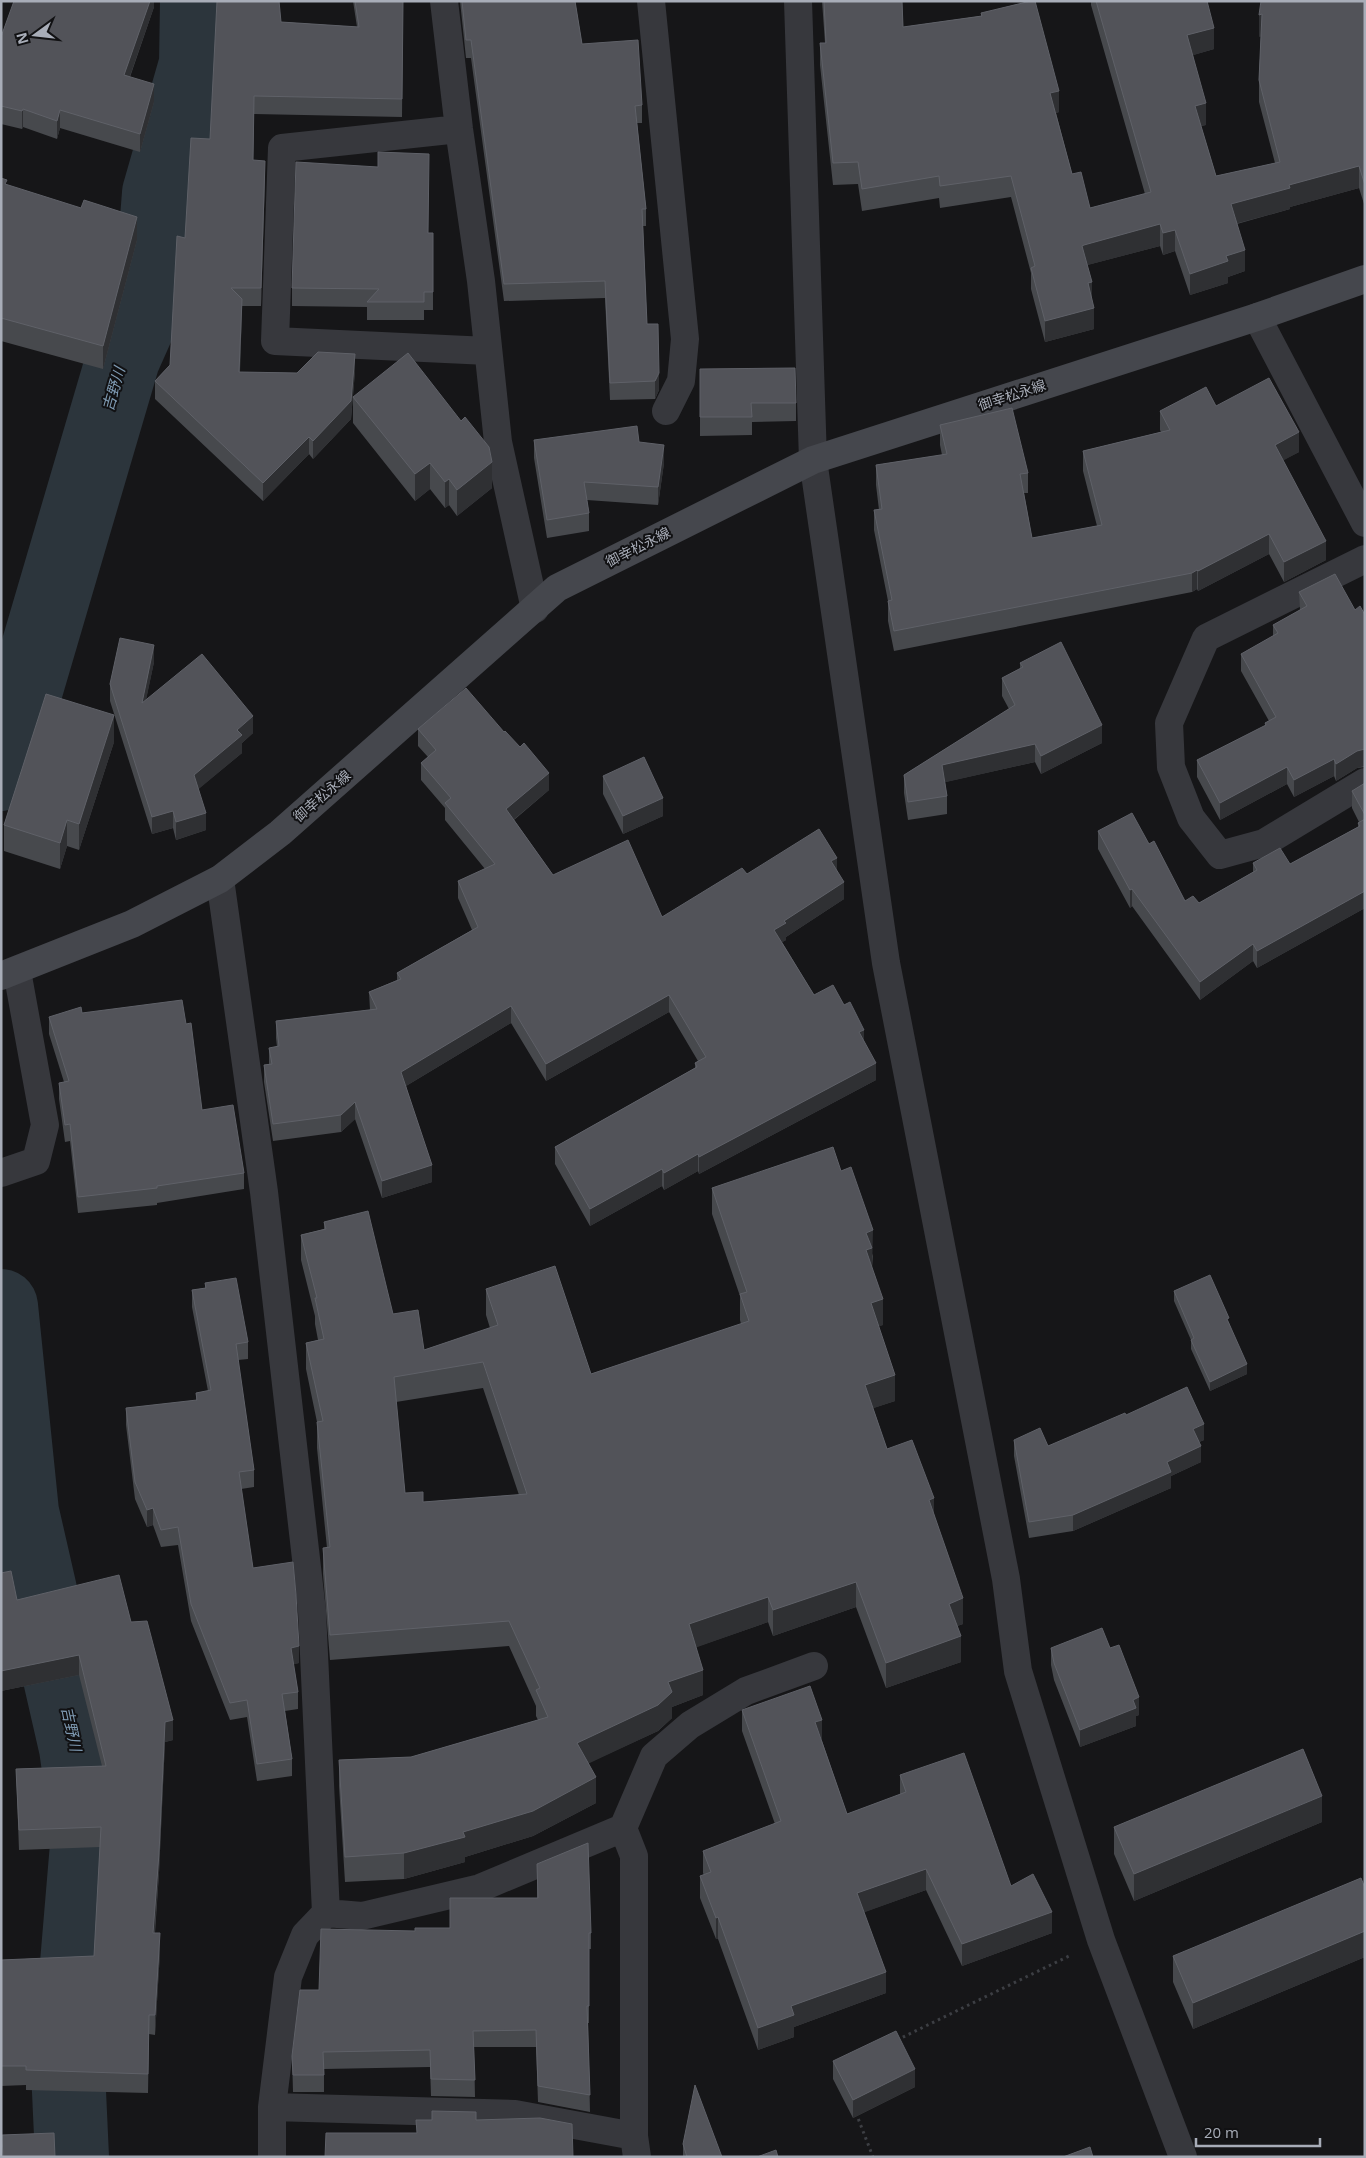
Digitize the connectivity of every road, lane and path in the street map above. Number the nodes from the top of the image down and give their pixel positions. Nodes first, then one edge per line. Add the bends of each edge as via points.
1 (444, 1) edge
2 (651, 1) edge
3 (798, 1) edge
4 (459, 130) junction
5 (1365, 280) edge
6 (1257, 317) junction
7 (488, 351) junction
8 (666, 411) dead end
9 (813, 460) junction
10 (1365, 522) edge
11 (1365, 558) edge
12 (535, 609) junction
13 (1365, 782) edge
14 (220, 879) junction
15 (9, 973) edge
16 (1, 1173) edge
17 (814, 1666) dead end
18 (623, 1828) junction
19 (326, 1913) junction
20 (1101, 1940) junction
21 (890, 2043) edge
22 (272, 2107) junction
23 (855, 2112) edge
24 (635, 2146) edge
25 (272, 2157) edge
26 (873, 2157) edge
27 (1183, 2157) edge

1 - 4 street
2 - 8 street via 685,339 680,381
3 - 9 street
4 - 7 street
4 - 7 street via 282,148 275,341
5 - 6 main road, 御幸松永線
6 - 9 main road, 御幸松永線
6 - 10 street
7 - 12 street via 498,442
9 - 12 main road, 御幸松永線 via 557,588
9 - 20 street via 886,963 1006,1579 1018,1671
11 - 13 street via 1206,638 1170,723 1171,767 1191,818 1220,855 1264,843
12 - 14 main road, 御幸松永線 via 280,833
14 - 15 main road, 御幸松永線 via 132,924
14 - 19 street via 264,1192 312,1611
15 - 16 street via 45,1125 36,1161
17 - 18 street via 746,1691 690,1725 654,1756
18 - 19 street via 480,1888 362,1916
18 - 24 street via 634,1856
19 - 22 street via 305,1934 288,1977
20 - 21 path
20 - 27 street
22 - 24 street via 515,2114
22 - 25 street
23 - 26 path

